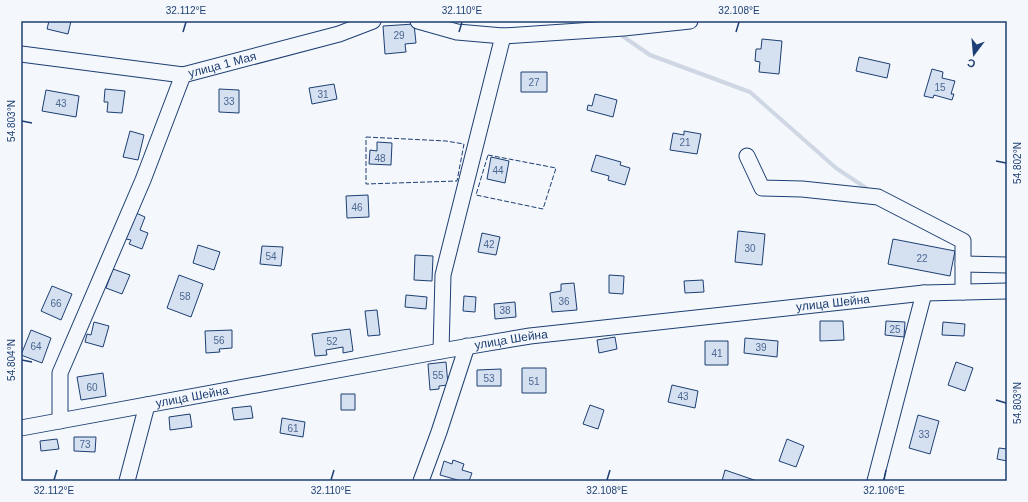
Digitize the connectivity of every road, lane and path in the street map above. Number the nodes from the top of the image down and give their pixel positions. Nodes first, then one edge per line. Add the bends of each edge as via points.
1 (373, 21) edge
2 (418, 21) edge
3 (690, 21) edge
4 (620, 24) edge
5 (503, 36) junction
6 (21, 54) edge
7 (183, 75) junction
8 (747, 156) dead end
9 (963, 264) junction
10 (1007, 265) edge
11 (1007, 291) edge
12 (963, 292) junction
13 (924, 293) junction
14 (467, 346) junction
15 (441, 351) junction
16 (147, 405) junction
17 (60, 421) junction
18 (21, 428) edge
19 (127, 481) edge
20 (421, 481) edge
21 (875, 481) edge

1 - 7 street, улица 1 Мая via 340,34
2 - 5 street via 457,32
3 - 4 street
4 - 5 street
5 - 15 street via 444,275
6 - 7 street, улица 1 Мая
7 - 17 street via 143,180 60,373
8 - 9 street via 762,188 802,189 878,197 963,241
9 - 10 street
9 - 12 street
11 - 12 street, улица Шейна
12 - 13 street, улица Шейна
13 - 14 street, улица Шейна via 530,336
13 - 21 street
14 - 15 street, улица Шейна
14 - 20 street
15 - 16 street, улица Шейна
16 - 17 street, улица Шейна
16 - 19 street
17 - 18 street, улица Шейна

